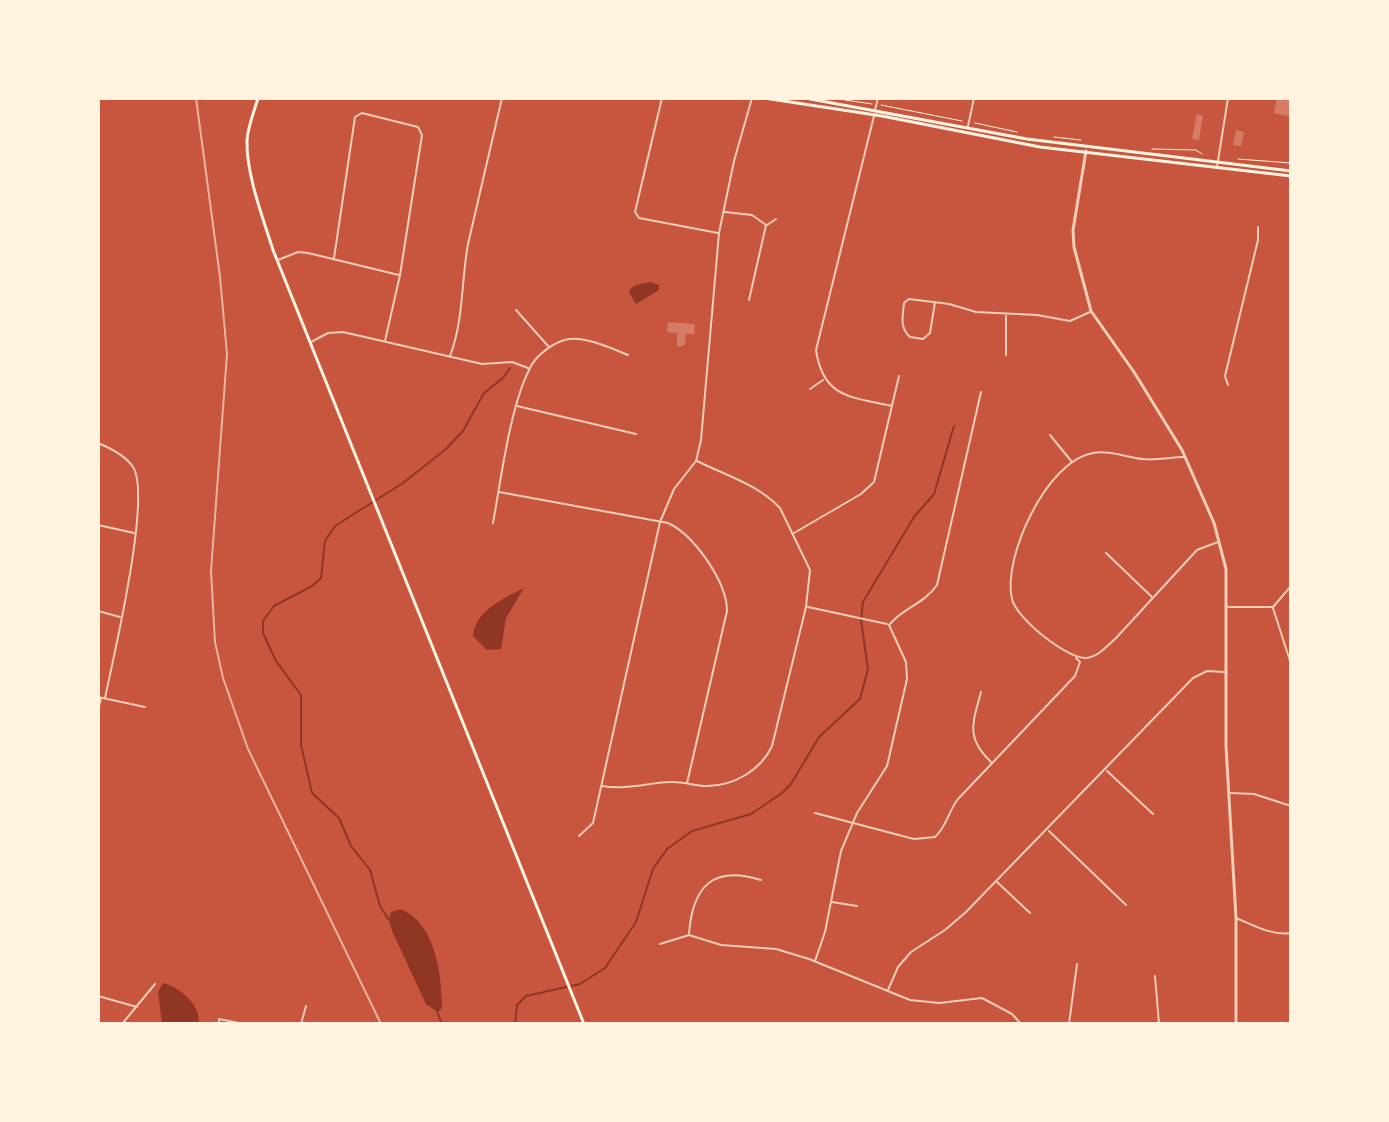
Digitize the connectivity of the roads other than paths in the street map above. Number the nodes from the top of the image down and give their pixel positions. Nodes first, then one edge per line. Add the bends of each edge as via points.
1 (258, 98) edge
2 (502, 98) edge
3 (662, 98) edge
4 (752, 98) edge
5 (764, 98) edge
6 (805, 98) edge
7 (878, 98) edge
8 (974, 98) edge
9 (1228, 98) edge
10 (875, 110) junction
11 (968, 125) junction
12 (1087, 150) junction
13 (1217, 166) junction
14 (1291, 173) edge
15 (724, 212) junction
16 (776, 219) dead end
17 (766, 225) junction
18 (1258, 227) dead end
19 (719, 233) junction
20 (334, 258) junction
21 (278, 260) junction
22 (400, 275) junction
23 (749, 300) dead end
24 (935, 302) junction
25 (516, 310) dead end
26 (1091, 311) junction
27 (1006, 315) junction
28 (385, 341) junction
29 (311, 342) junction
30 (550, 348) junction
31 (628, 355) dead end
32 (1006, 355) dead end
33 (450, 356) junction
34 (529, 369) junction
35 (899, 376) dead end
36 (824, 379) junction
37 (1228, 385) dead end
38 (810, 389) dead end
39 (981, 392) dead end
40 (517, 406) junction
41 (892, 406) junction
42 (636, 434) dead end
43 (1050, 435) dead end
44 (98, 443) edge
45 (1185, 457) junction
46 (696, 461) junction
47 (1072, 463) junction
48 (499, 492) junction
49 (660, 522) junction
50 (493, 523) dead end
51 (98, 525) edge
52 (135, 533) junction
53 (793, 534) junction
54 (1219, 542) junction
55 (1106, 553) dead end
56 (1291, 586) edge
57 (1153, 598) junction
58 (806, 607) junction
59 (1227, 607) junction
60 (1273, 607) junction
61 (98, 611) edge
62 (121, 617) junction
63 (889, 625) junction
64 (1075, 657) junction
65 (1291, 664) edge
66 (1225, 672) junction
67 (981, 692) dead end
68 (101, 698) edge
69 (145, 707) dead end
70 (98, 711) edge
71 (992, 763) junction
72 (1105, 770) junction
73 (687, 784) junction
74 (601, 786) junction
75 (1229, 793) junction
76 (1291, 806) edge
77 (815, 813) dead end
78 (1153, 814) dead end
79 (851, 824) junction
80 (1047, 829) junction
81 (579, 836) dead end
82 (761, 880) dead end
83 (996, 881) junction
84 (830, 902) junction
85 (1126, 905) dead end
86 (857, 906) dead end
87 (1030, 913) dead end
88 (1236, 918) junction
89 (1291, 933) edge
90 (689, 935) junction
91 (660, 944) dead end
92 (815, 961) junction
93 (1077, 964) dead end
94 (1155, 976) dead end
95 (155, 984) dead end
96 (888, 990) junction
97 (98, 996) edge
98 (306, 1006) dead end
99 (138, 1008) junction
100 (122, 1024) edge
101 (219, 1024) edge
102 (244, 1024) edge
103 (301, 1024) edge
104 (584, 1024) edge
105 (1021, 1024) edge
106 (1069, 1024) edge
107 (1159, 1024) edge
108 (1236, 1024) edge

1 - 21 main road via 247,147
2 - 33 street via 468,244 463,303
3 - 19 street via 635,212 657,223
4 - 15 street
5 - 10 main road
6 - 10 main road
7 - 10 street
8 - 11 street
9 - 13 street
10 - 11 main road
10 - 12 main road via 1040,147
10 - 36 street via 816,350
11 - 12 main road
12 - 13 main road
12 - 26 street via 1073,230
13 - 14 main road
15 - 17 street via 752,215
15 - 19 street
16 - 17 street
17 - 23 street
18 - 37 street via 1225,376
19 - 46 street
20 - 21 street via 303,252
20 - 22 street
20 - 22 street via 355,117 362,113 418,127 422,135
21 - 29 main road
22 - 28 street
24 - 24 street via 906,300 902,328 910,337 923,339 930,333
24 - 27 street
25 - 30 street
26 - 27 street via 1070,321
26 - 45 street
27 - 32 street
28 - 29 street via 338,332
28 - 33 street
29 - 104 main road
30 - 31 street via 570,339
30 - 34 street
33 - 34 street via 489,365 512,362
34 - 40 street
35 - 41 street
36 - 38 street
36 - 41 street via 844,395
39 - 63 street via 937,585
40 - 42 street
40 - 48 street
41 - 53 street via 874,482
43 - 47 street
44 - 52 street via 134,468
45 - 47 street via 1151,460 1093,453
45 - 54 street
46 - 49 street via 674,489
46 - 53 street via 755,486 780,508
47 - 64 street via 1047,485 1010,574 1017,612
48 - 49 street
48 - 50 street
49 - 73 street via 688,536 727,597
49 - 74 street
51 - 52 street
52 - 62 street
53 - 58 street via 810,570
54 - 57 street via 1197,550
54 - 59 street
55 - 57 street
56 - 60 street
57 - 64 street via 1102,651 1089,658
58 - 63 street
58 - 73 street via 772,746 761,766 729,783
59 - 60 street
59 - 66 street
60 - 65 street
61 - 62 street
62 - 68 street
63 - 79 street via 906,662 907,679 887,766
64 - 71 street via 1080,662 1073,679
66 - 72 street via 1207,671 1193,678
66 - 75 street
67 - 71 street via 973,737
68 - 69 street
68 - 70 street
71 - 79 street via 958,799 935,837 914,839
72 - 78 street
72 - 80 street
73 - 74 street
74 - 81 street via 593,823
75 - 76 street via 1254,794
75 - 88 street
77 - 79 street
79 - 84 street
80 - 83 street
80 - 85 street
82 - 90 street via 733,876 710,882 695,896
83 - 87 street
83 - 96 street via 945,930 911,952
84 - 86 street
84 - 92 street
88 - 89 street via 1271,932
88 - 108 street
90 - 91 street
90 - 92 street
92 - 96 street
93 - 106 street
94 - 107 street
95 - 99 street
96 - 105 street via 919,1002 982,998
97 - 99 street
98 - 103 street
99 - 100 street
101 - 102 street via 219,1019

